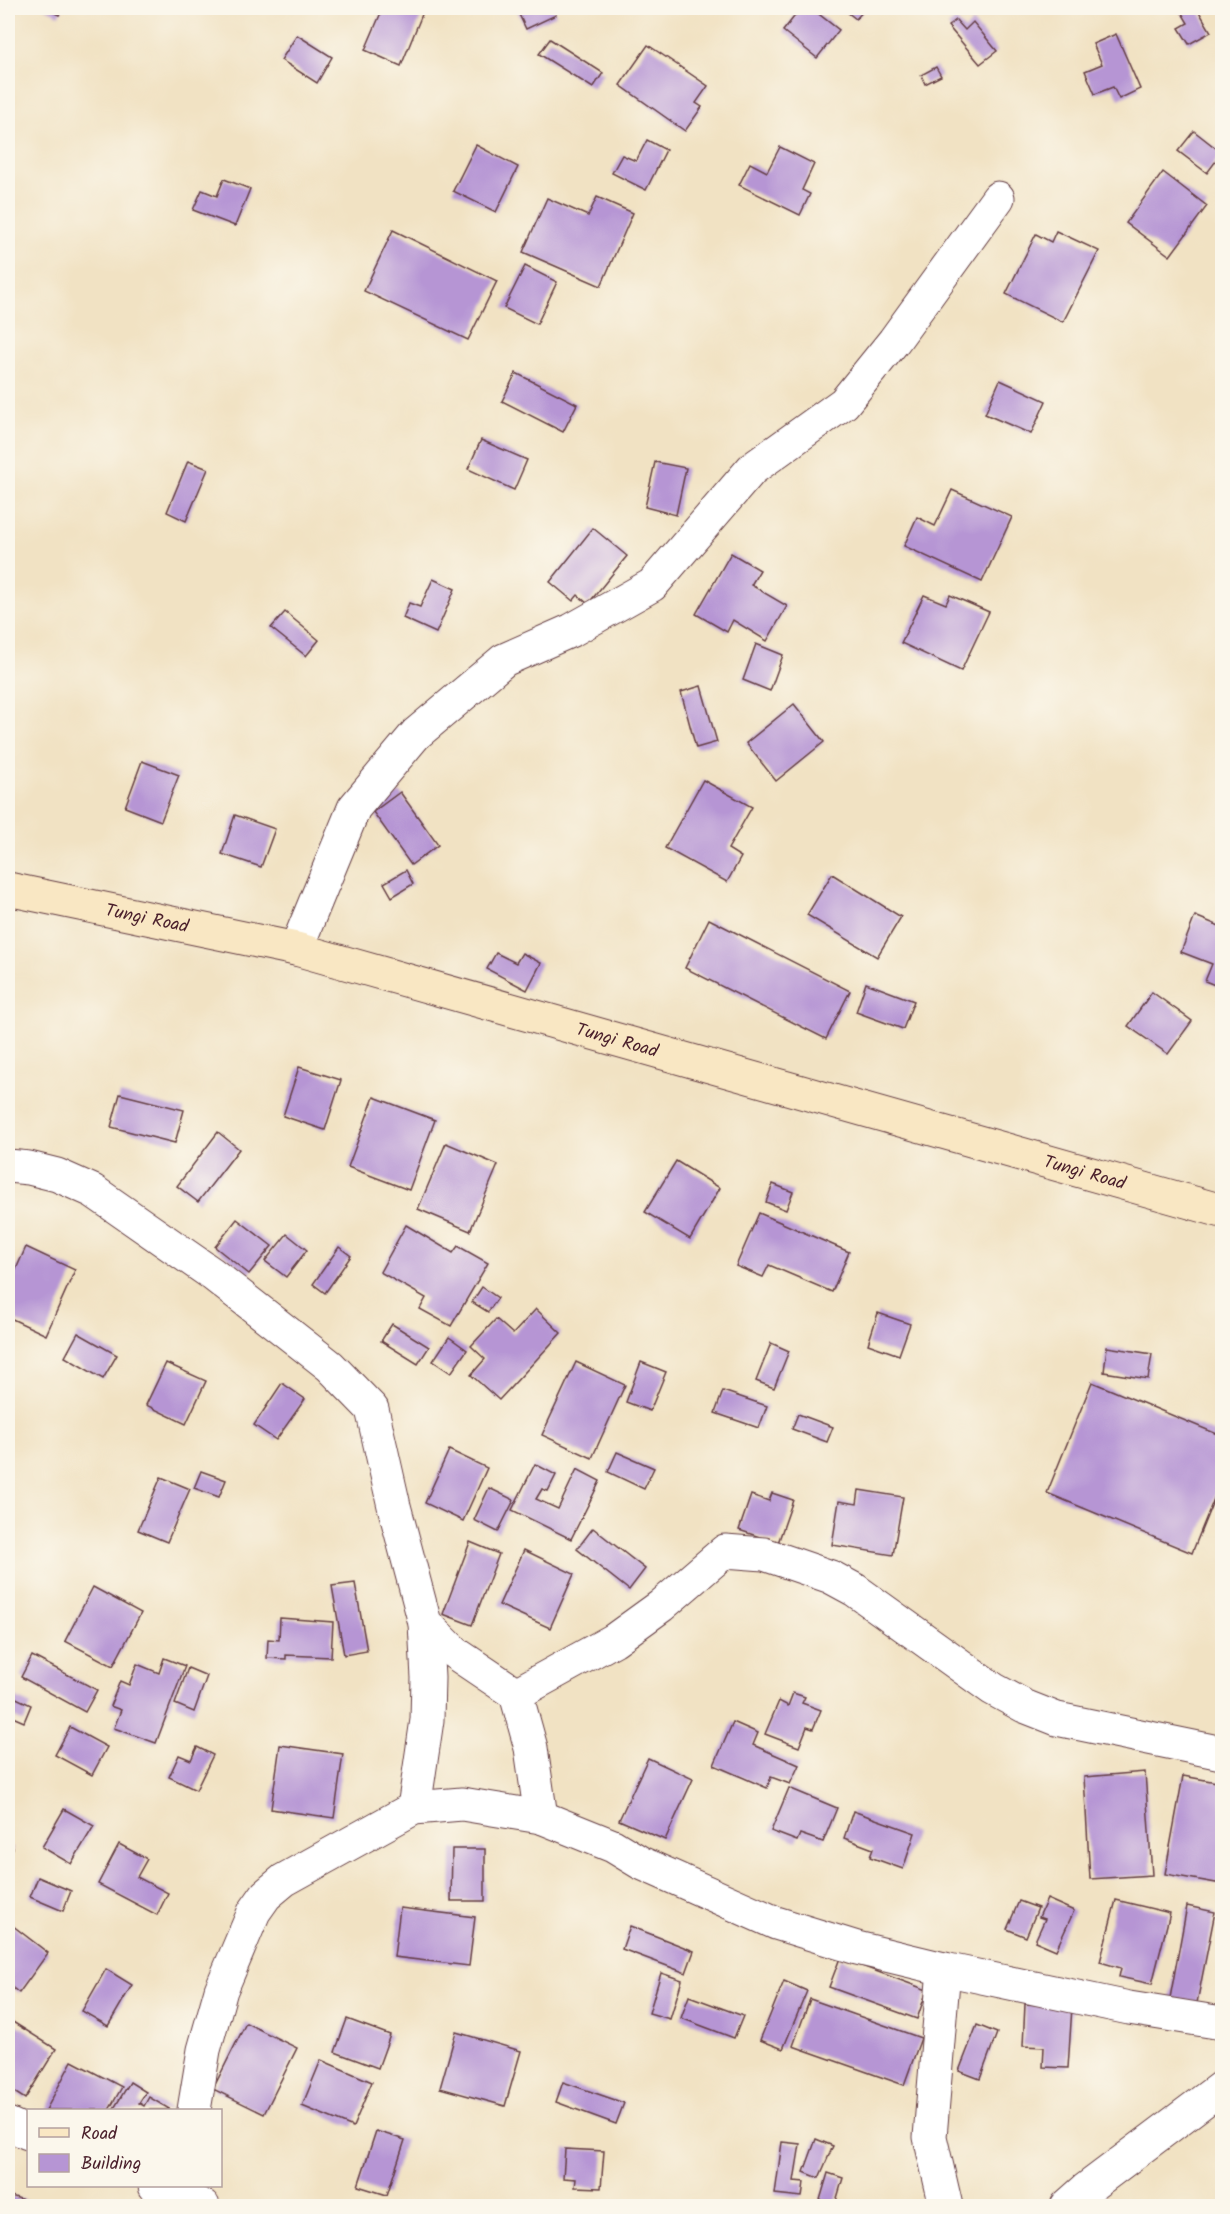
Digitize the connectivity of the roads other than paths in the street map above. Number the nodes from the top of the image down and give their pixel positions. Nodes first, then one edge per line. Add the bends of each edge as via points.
1 (998, 198) dead end
2 (8, 889) edge
3 (296, 949) junction
4 (8, 1166) edge
5 (1222, 1211) edge
6 (425, 1623) junction
7 (516, 1694) junction
8 (1222, 1753) edge
9 (414, 1808) junction
10 (541, 1817) junction
11 (944, 1969) junction
12 (1222, 2023) edge
13 (1222, 2087) edge
14 (194, 2109) edge
15 (8, 2124) edge
16 (27, 2133) edge
17 (946, 2206) edge
18 (1067, 2206) edge

1 - 3 street via 844,403 752,469 652,585 572,630 504,660 416,734 354,808
2 - 3 main road, Tungi Road
3 - 5 main road, Tungi Road
4 - 6 street via 57,1175 93,1191 211,1273 330,1366 372,1408
6 - 7 street via 454,1653
6 - 9 street via 427,1720
7 - 8 street via 614,1640 725,1551 764,1554 831,1577 855,1590 993,1689 1024,1706 1057,1719
7 - 10 street via 531,1748
9 - 10 street via 462,1804
9 - 14 street via 284,1880 254,1912 221,1990 204,2050
10 - 11 street via 613,1846 641,1863 776,1923
11 - 12 street via 1129,2008
11 - 17 street via 930,2137
13 - 18 street
15 - 16 street

